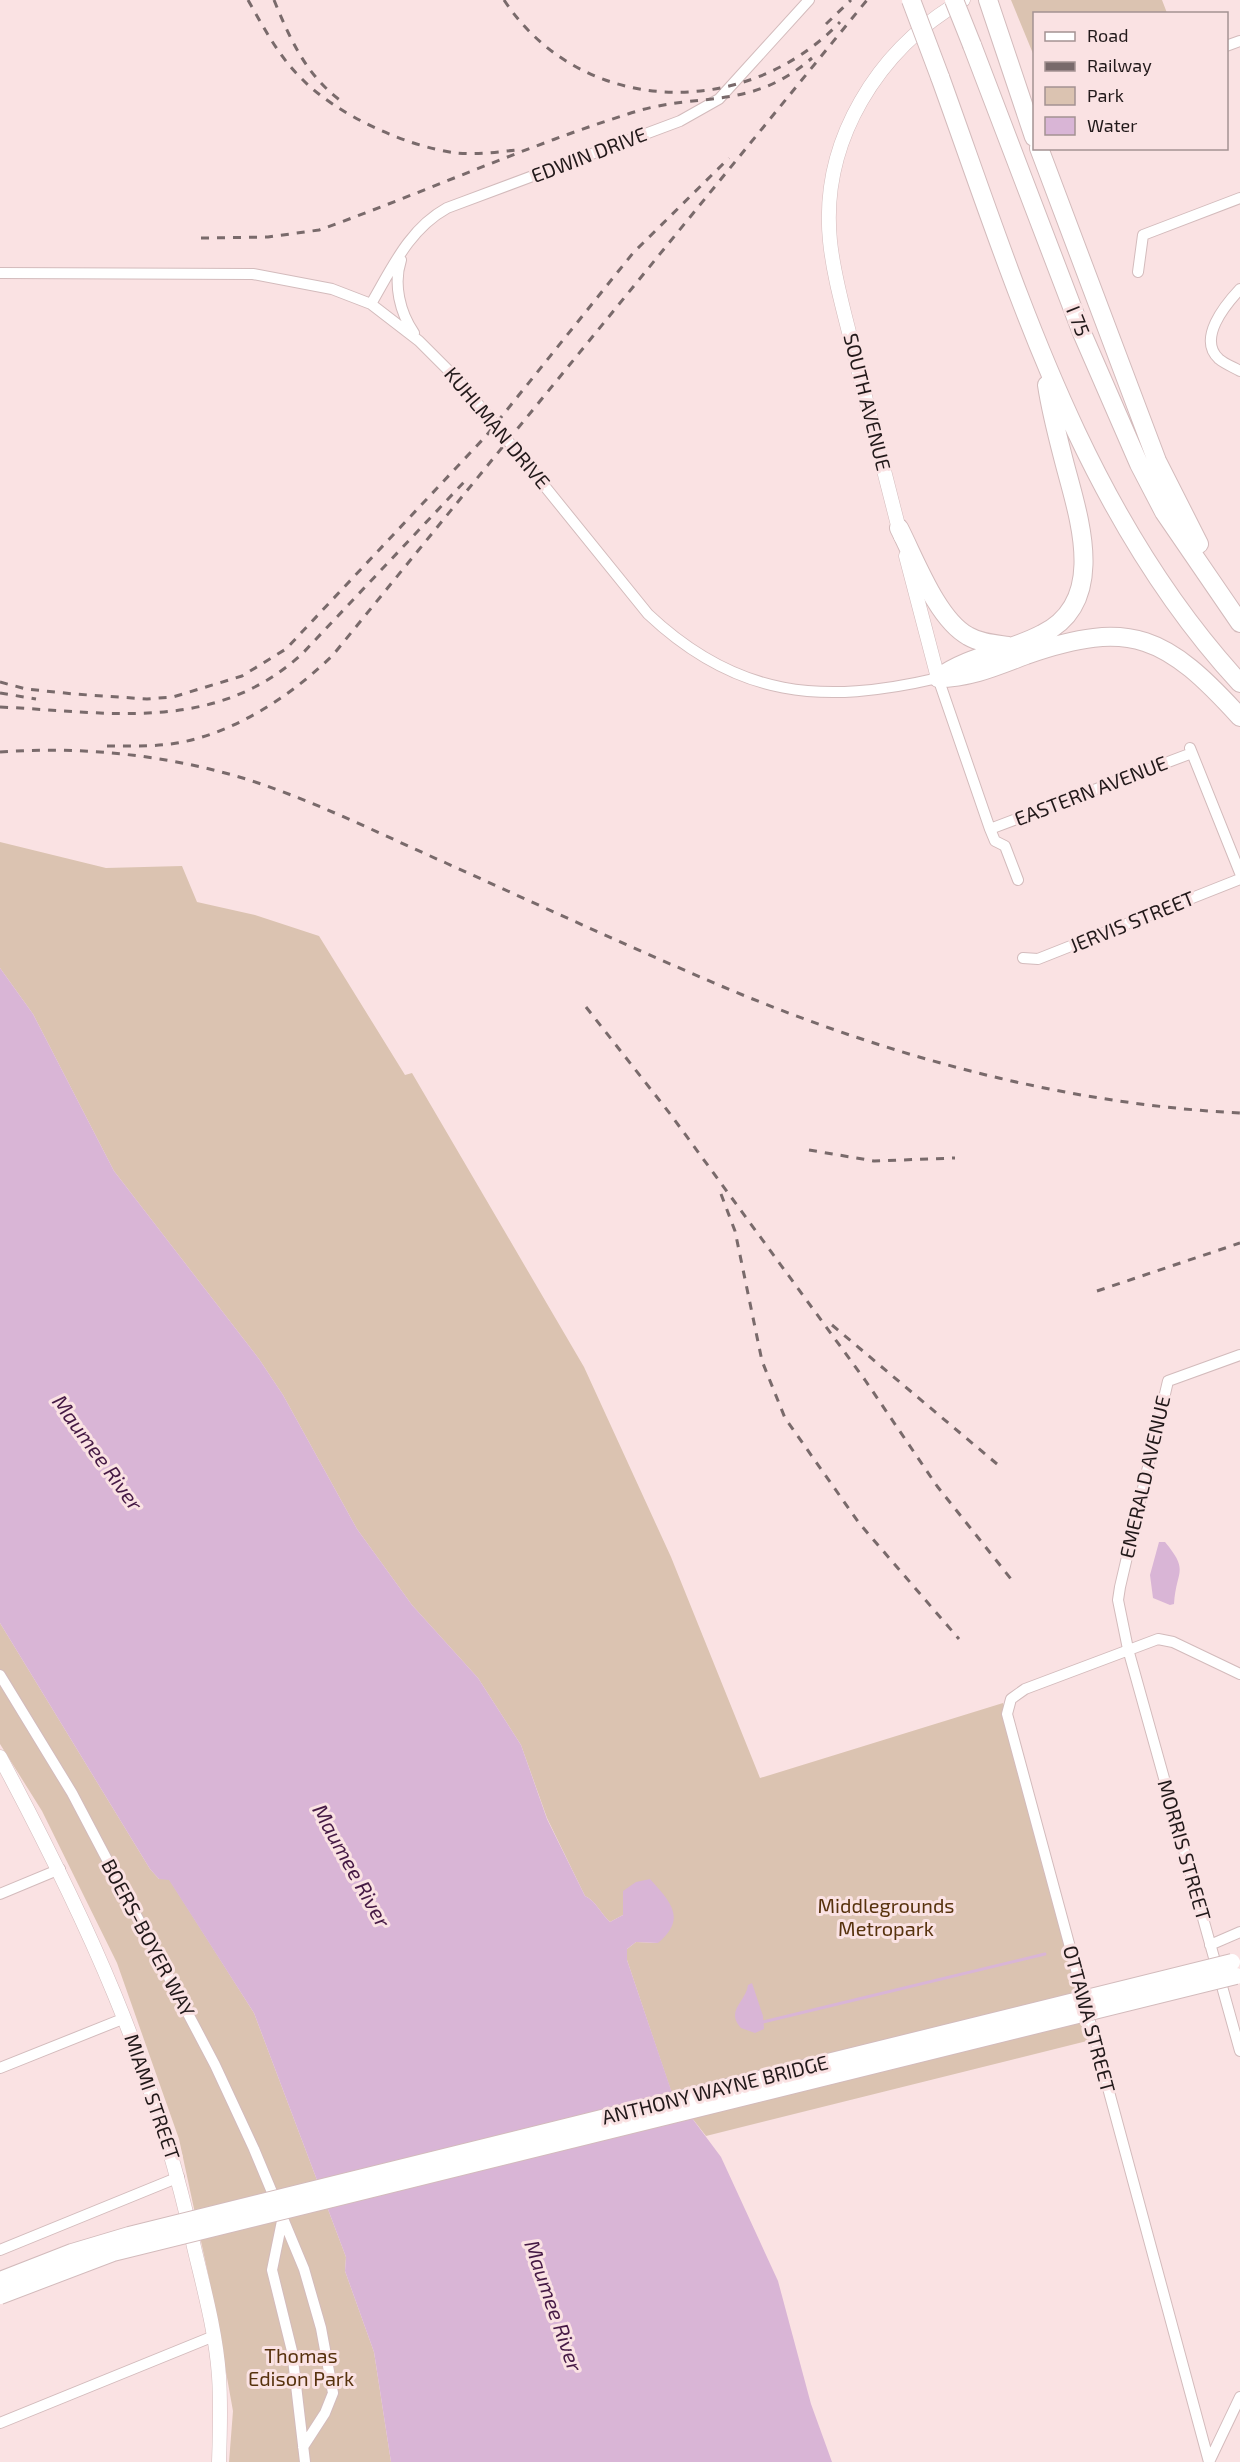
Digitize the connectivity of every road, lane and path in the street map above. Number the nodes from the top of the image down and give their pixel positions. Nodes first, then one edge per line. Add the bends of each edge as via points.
1 (809, 0) edge
2 (911, 0) edge
3 (954, 0) edge
4 (963, 0) edge
5 (988, 0) edge
6 (1033, 131) edge
7 (1040, 150) edge
8 (1240, 198) edge
9 (405, 246) junction
10 (1138, 272) dead end
11 (0, 273) edge
12 (1240, 289) edge
13 (371, 304) junction
14 (419, 341) junction
15 (1042, 359) junction
16 (1240, 371) edge
17 (899, 528) junction
18 (1240, 612) edge
19 (1240, 622) edge
20 (1010, 646) junction
21 (938, 678) junction
22 (1240, 683) edge
23 (1240, 717) edge
24 (990, 830) junction
25 (1240, 873) edge
26 (1240, 879) edge
27 (1018, 880) dead end
28 (1023, 958) dead end
29 (1240, 1355) edge
30 (1128, 1649) junction
31 (1240, 1674) edge
32 (0, 1675) edge
33 (0, 1756) edge
34 (60, 1869) junction
35 (0, 1894) edge
36 (1240, 1932) edge
37 (1210, 1945) junction
38 (1234, 1969) dead end
39 (125, 2018) junction
40 (1240, 2051) edge
41 (0, 2068) edge
42 (179, 2177) junction
43 (280, 2209) junction
44 (200, 2225) junction
45 (0, 2250) edge
46 (0, 2280) edge
47 (0, 2296) edge
48 (214, 2336) junction
49 (1240, 2397) edge
50 (0, 2423) edge
51 (303, 2446) junction
52 (219, 2462) edge
53 (305, 2462) edge
54 (1209, 2462) edge

1 - 9 street, EDWIN DRIVE via 725,93 704,109 447,208 423,223
2 - 15 highway, bridge
3 - 19 highway, I 75 / I 75, bridge via 1082,333 1139,464 1192,555
4 - 17 street, SOUTH AVENUE via 903,45 859,101 840,146 829,211 834,270
5 - 6 highway
7 - 18 highway via 1157,461 1185,519
8 - 10 street via 1143,235
9 - 13 street, EDWIN DRIVE
9 - 14 street via 399,264 398,294 407,323
11 - 13 street, KUHLMAN DRIVE via 253,274 332,289
12 - 16 street via 1210,337 1220,360
13 - 14 street, KUHLMAN DRIVE
14 - 21 street, KUHLMAN DRIVE, bridge via 461,383 648,614 669,634 737,676 764,684 821,693 888,690
15 - 20 highway via 1052,417 1080,522 1082,581 1061,621 1044,634
15 - 22 highway via 1113,507 1165,588
17 - 20 highway via 948,620 966,635 985,643
17 - 21 street, SOUTH AVENUE
20 - 21 highway via 958,664
21 - 23 highway via 962,678 1077,639 1112,635 1153,644 1186,663
21 - 24 street, SOUTH AVENUE
24 - 25 street, EASTERN AVENUE via 1191,749
24 - 27 street, SOUTH AVENUE via 996,841 1005,846
26 - 28 street, JERVIS STREET via 1038,959
29 - 30 street, EMERALD AVENUE via 1168,1381 1118,1600
30 - 31 street, OTTAWA STREET via 1158,1639 1173,1642
30 - 37 street, MORRIS STREET
30 - 54 street, OTTAWA STREET via 1017,1693 1008,1706 1007,1723
32 - 43 street, BOERS-BOYER WAY via 72,1793 203,2042
33 - 34 street, MIAMI STREET
34 - 35 street
34 - 39 street, MIAMI STREET
36 - 37 street
37 - 40 street, MORRIS STREET
38 - 44 main road, ANTHONY WAYNE BRIDGE, bridge
39 - 41 street
39 - 42 street, MIAMI STREET
42 - 45 street
42 - 48 street, MIAMI STREET
43 - 51 street, BOERS-BOYER WAY via 281,2232 272,2270 292,2351
43 - 51 street, BOERS-BOYER WAY via 312,2297 332,2380 329,2404
44 - 46 main road, bridge via 91,2246
44 - 47 main road, bridge via 94,2259
48 - 50 street
48 - 52 street, MIAMI STREET via 219,2375
49 - 54 street
51 - 53 street, BOERS-BOYER WAY

